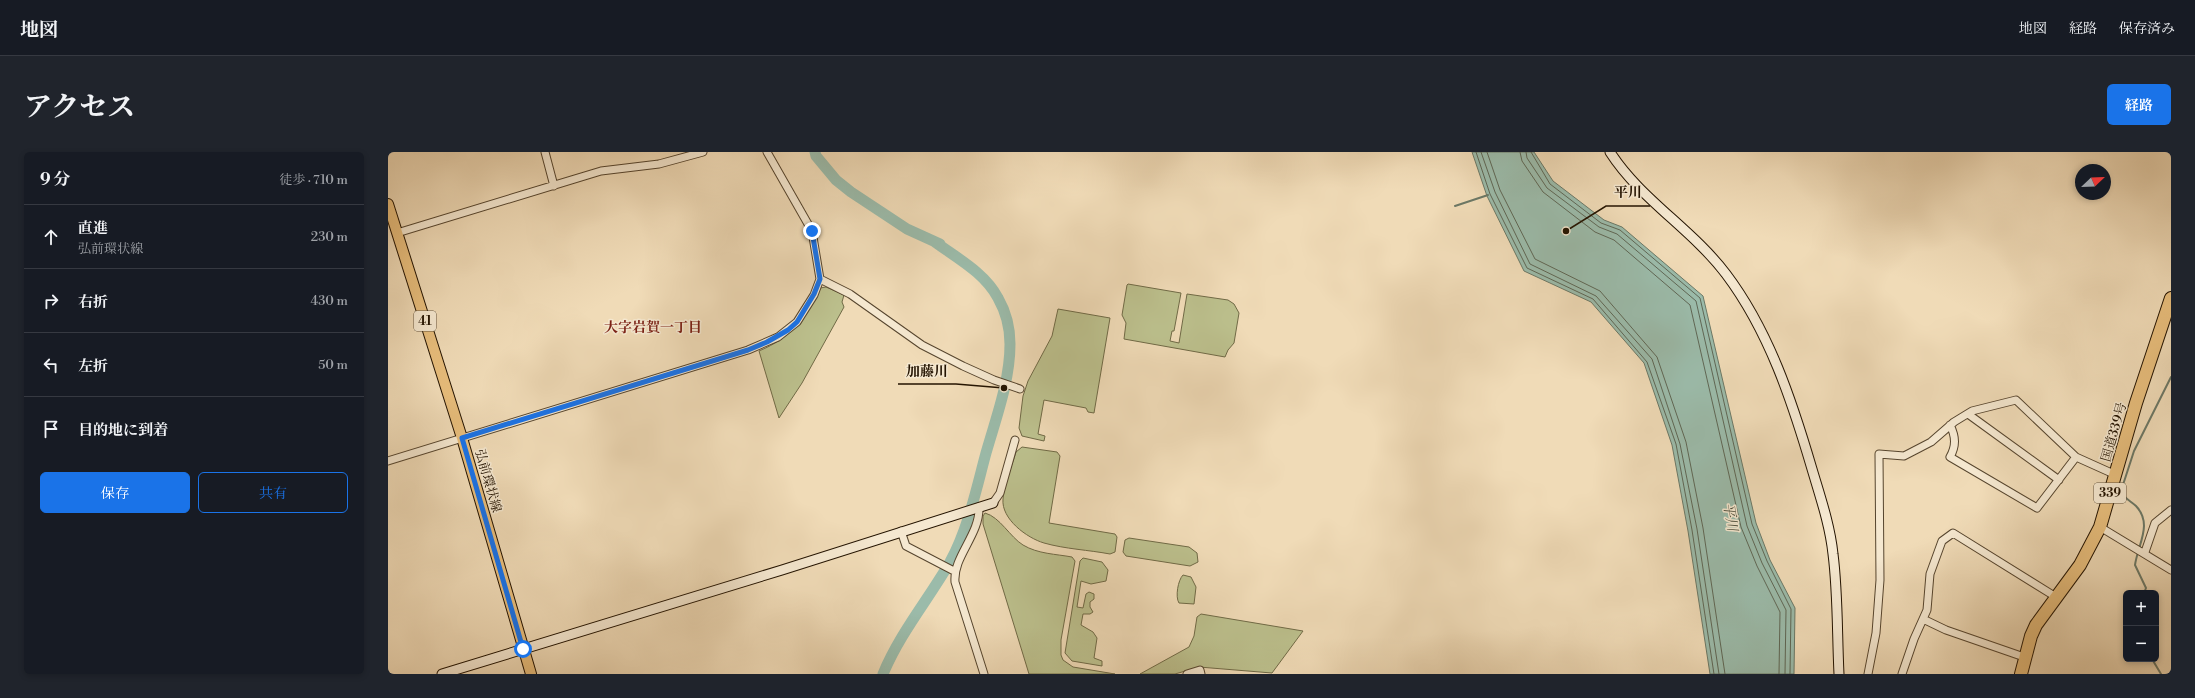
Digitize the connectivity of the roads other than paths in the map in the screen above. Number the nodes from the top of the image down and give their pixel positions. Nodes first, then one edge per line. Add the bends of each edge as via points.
1 (545, 152) edge
2 (703, 152) edge
3 (767, 152) edge
4 (1610, 152) edge
5 (691, 154) edge
6 (554, 186) junction
7 (388, 204) edge
8 (392, 233) edge
9 (820, 279) junction
10 (2171, 298) edge
11 (1020, 389) dead end
12 (1968, 414) junction
13 (1950, 425) junction
14 (462, 438) junction
15 (1015, 440) dead end
16 (2076, 457) junction
17 (388, 461) edge
18 (2116, 475) junction
19 (2059, 480) junction
20 (993, 503) joint
21 (977, 508) junction
22 (2171, 510) edge
23 (2100, 527) junction
24 (901, 531) junction
25 (2145, 552) junction
26 (952, 570) junction
27 (2171, 570) edge
28 (2056, 597) junction
29 (1923, 619) junction
30 (523, 649) junction
31 (2024, 657) junction
32 (442, 674) edge
33 (531, 674) edge
34 (984, 674) edge
35 (1187, 674) edge
36 (1201, 674) edge
37 (1839, 674) edge
38 (1868, 674) edge
39 (1902, 674) edge
40 (2021, 674) edge

1 - 6 street
2 - 5 street
3 - 9 street via 812,231
4 - 37 street via 1636,185 1693,238 1725,274 1751,312 1782,377 1823,507 1833,553
5 - 6 street via 654,165 601,171
6 - 8 street
7 - 8 main road, 弘前環状線 / 41
8 - 14 main road, 弘前環状線 / 41
9 - 11 street via 850,294 922,345 963,366
9 - 14 street via 797,322 767,342
10 - 18 highway, 国道339号 / 339 via 2136,403
12 - 13 street
12 - 16 street via 2016,400
12 - 19 street
13 - 19 street via 1955,435 1954,450 1950,457 2037,508
13 - 38 street via 1931,442 1904,456 1879,454 1880,580 1876,632
14 - 17 street
14 - 30 main road, 弘前環状線 / 41
15 - 20 street via 1000,493
16 - 18 street
16 - 19 street
18 - 23 highway, 国道339号 / 339
20 - 21 street
21 - 24 street
21 - 26 street via 979,517 971,538
22 - 25 street via 2155,523
23 - 25 street
23 - 28 highway, 国道339号 / 339 via 2080,565
24 - 26 street via 906,546
24 - 30 street
25 - 27 street
26 - 34 street
28 - 29 street via 1953,533 1942,541 1930,574 1927,610
28 - 31 highway, 国道339号 / 339 via 2036,625
29 - 31 street via 1946,630
29 - 39 street
30 - 32 street
30 - 33 main road, 弘前環状線 / 41
31 - 40 highway, 国道339号 / 339
35 - 36 street via 1200,670

